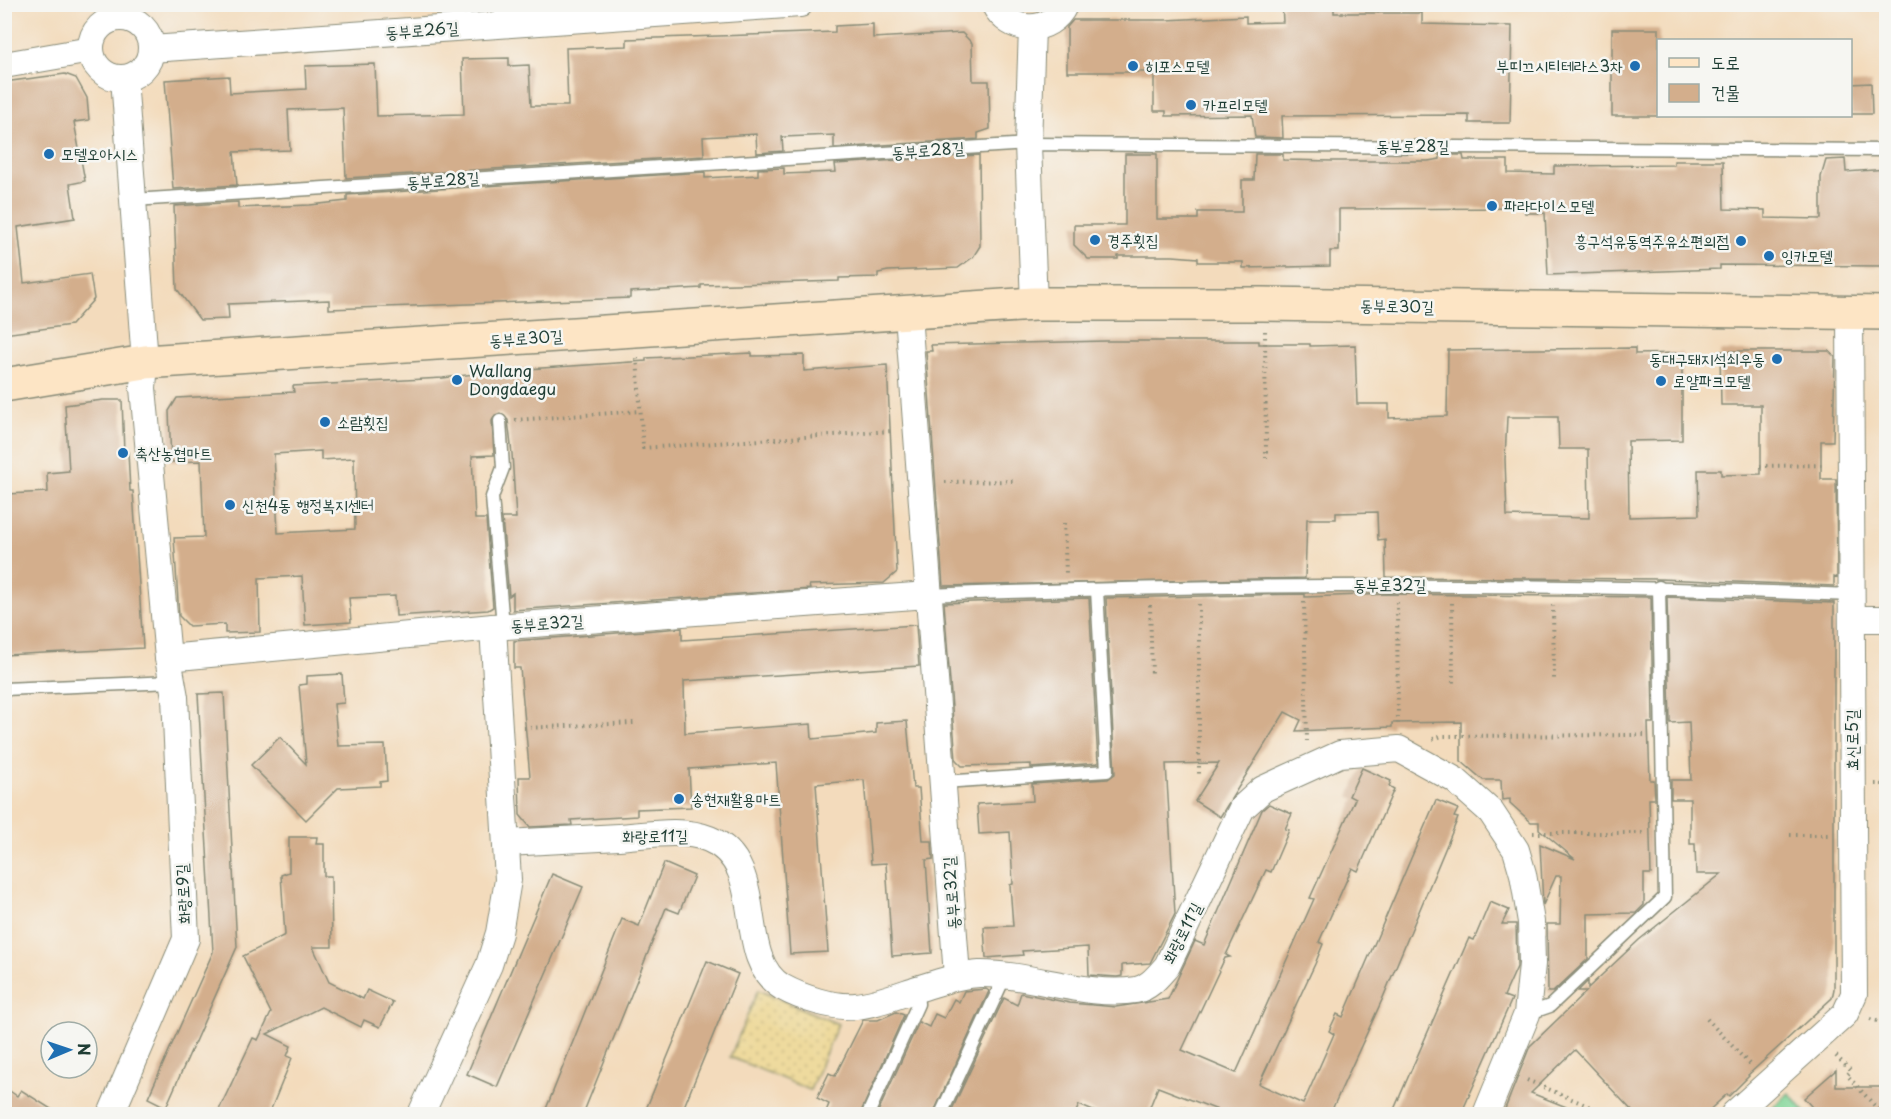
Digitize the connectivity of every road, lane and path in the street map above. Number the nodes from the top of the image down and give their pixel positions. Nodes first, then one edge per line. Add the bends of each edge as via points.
1 (800, 4) edge
2 (994, 4) edge
3 (1065, 4) edge
4 (123, 11) edge
5 (1032, 28) junction
6 (151, 49) junction
7 (91, 50) junction
8 (4, 65) edge
9 (124, 78) junction
10 (1028, 144) junction
11 (1887, 150) edge
12 (133, 200) junction
13 (1034, 304) junction
14 (1262, 304) junction
15 (908, 314) junction
16 (1850, 314) junction
17 (1887, 314) edge
18 (635, 332) junction
19 (145, 362) junction
20 (4, 385) edge
21 (640, 411) junction
22 (500, 421) joint
23 (917, 430) junction
24 (1266, 458) dead end
25 (1851, 464) junction
26 (1760, 466) dead end
27 (1017, 481) dead end
28 (920, 483) junction
29 (1064, 523) dead end
30 (1397, 584) junction
31 (1452, 585) junction
32 (1304, 586) junction
33 (1553, 586) junction
34 (1659, 587) junction
35 (1199, 588) junction
36 (1150, 589) junction
37 (1067, 590) junction
38 (1097, 591) junction
39 (928, 595) junction
40 (1852, 607) junction
41 (1887, 619) edge
42 (498, 626) junction
43 (170, 670) junction
44 (1152, 676) dead end
45 (1554, 679) dead end
46 (1453, 684) dead end
47 (4, 689) edge
48 (634, 723) dead end
49 (500, 729) junction
50 (1660, 735) junction
51 (1399, 749) junction
52 (1308, 768) junction
53 (1199, 774) dead end
54 (943, 782) junction
55 (1664, 833) junction
56 (1790, 835) dead end
57 (1853, 835) junction
58 (1509, 838) junction
59 (506, 843) junction
60 (957, 976) junction
61 (1005, 976) junction
62 (917, 990) junction
63 (1527, 1014) junction
64 (1707, 1020) dead end
65 (1817, 1040) junction
66 (1504, 1070) junction
67 (1768, 1084) junction
68 (111, 1114) edge
69 (421, 1114) edge
70 (868, 1114) edge
71 (942, 1114) edge
72 (1486, 1114) edge
73 (1607, 1114) edge
74 (1734, 1114) edge
75 (1882, 1114) edge

1 - 6 street, 동부로26길
2 - 5 street via 1010,23
3 - 5 street via 1056,18
4 - 6 street via 148,34
4 - 7 street via 97,30
5 - 10 street
6 - 9 street via 141,70
7 - 8 street
7 - 9 street via 105,74
9 - 12 street
10 - 11 lane, 동부로28길
10 - 12 lane, 동부로28길
10 - 13 street
12 - 19 street
13 - 14 main road, 동부로30길
13 - 15 main road, 동부로30길
14 - 16 main road, 동부로30길
14 - 24 path
15 - 18 main road, 동부로30길
15 - 23 street
16 - 17 main road, 동부로30길
16 - 25 street, 효신로5길
18 - 19 main road, 동부로30길
18 - 21 path
19 - 20 main road, 동부로30길
19 - 43 street via 143,388
21 - 22 path
21 - 23 path via 643,448
22 - 42 lane via 503,468 492,497
23 - 28 street
25 - 26 path
25 - 40 street, 효신로5길
27 - 28 path
28 - 39 street
29 - 37 path
30 - 31 lane, 동부로32길
30 - 32 lane, 동부로32길
30 - 51 path
31 - 33 lane, 동부로32길
31 - 46 path
32 - 35 lane, 동부로32길
32 - 52 path
33 - 34 lane, 동부로32길
33 - 45 path
34 - 40 lane, 동부로32길
34 - 50 lane
35 - 36 lane, 동부로32길
35 - 53 path
36 - 38 lane, 동부로32길
36 - 44 path
37 - 38 lane, 동부로32길
37 - 39 lane, 동부로32길
38 - 54 lane via 1107,771
39 - 42 street, 동부로32길
39 - 54 street, 동부로32길
40 - 41 street, 동부로32길
40 - 57 street, 효신로5길
42 - 43 street, 동부로32길
42 - 49 street
43 - 47 lane
43 - 68 street, 화랑로9길 via 186,939
48 - 49 path
49 - 59 street
50 - 51 path via 1442,736
50 - 55 lane
51 - 52 street, 화랑로11길 via 1340,754
51 - 58 street via 1455,780 1491,812
52 - 61 street, 화랑로11길 via 1263,789 1242,808 1167,966 1151,983 1139,990 1113,992
54 - 60 street, 동부로32길
55 - 58 path via 1531,833
55 - 63 lane via 1665,897 1550,1006
56 - 57 path
57 - 65 street, 효신로5길 via 1854,994 1845,1014
58 - 63 street via 1523,874 1531,922
59 - 62 street, 화랑로11길 via 651,835 707,838 729,852 741,871 758,949 765,969 781,986 812,999 857,1006
59 - 69 street via 508,880 489,965
60 - 61 street, 화랑로11길
60 - 62 street, 화랑로11길
61 - 71 lane
62 - 70 lane via 918,1004
63 - 66 street
64 - 67 path
65 - 67 street, 효신로5길
65 - 75 path via 1851,1071 1847,1075
66 - 72 street
66 - 73 path
67 - 74 street, 효신로5길

